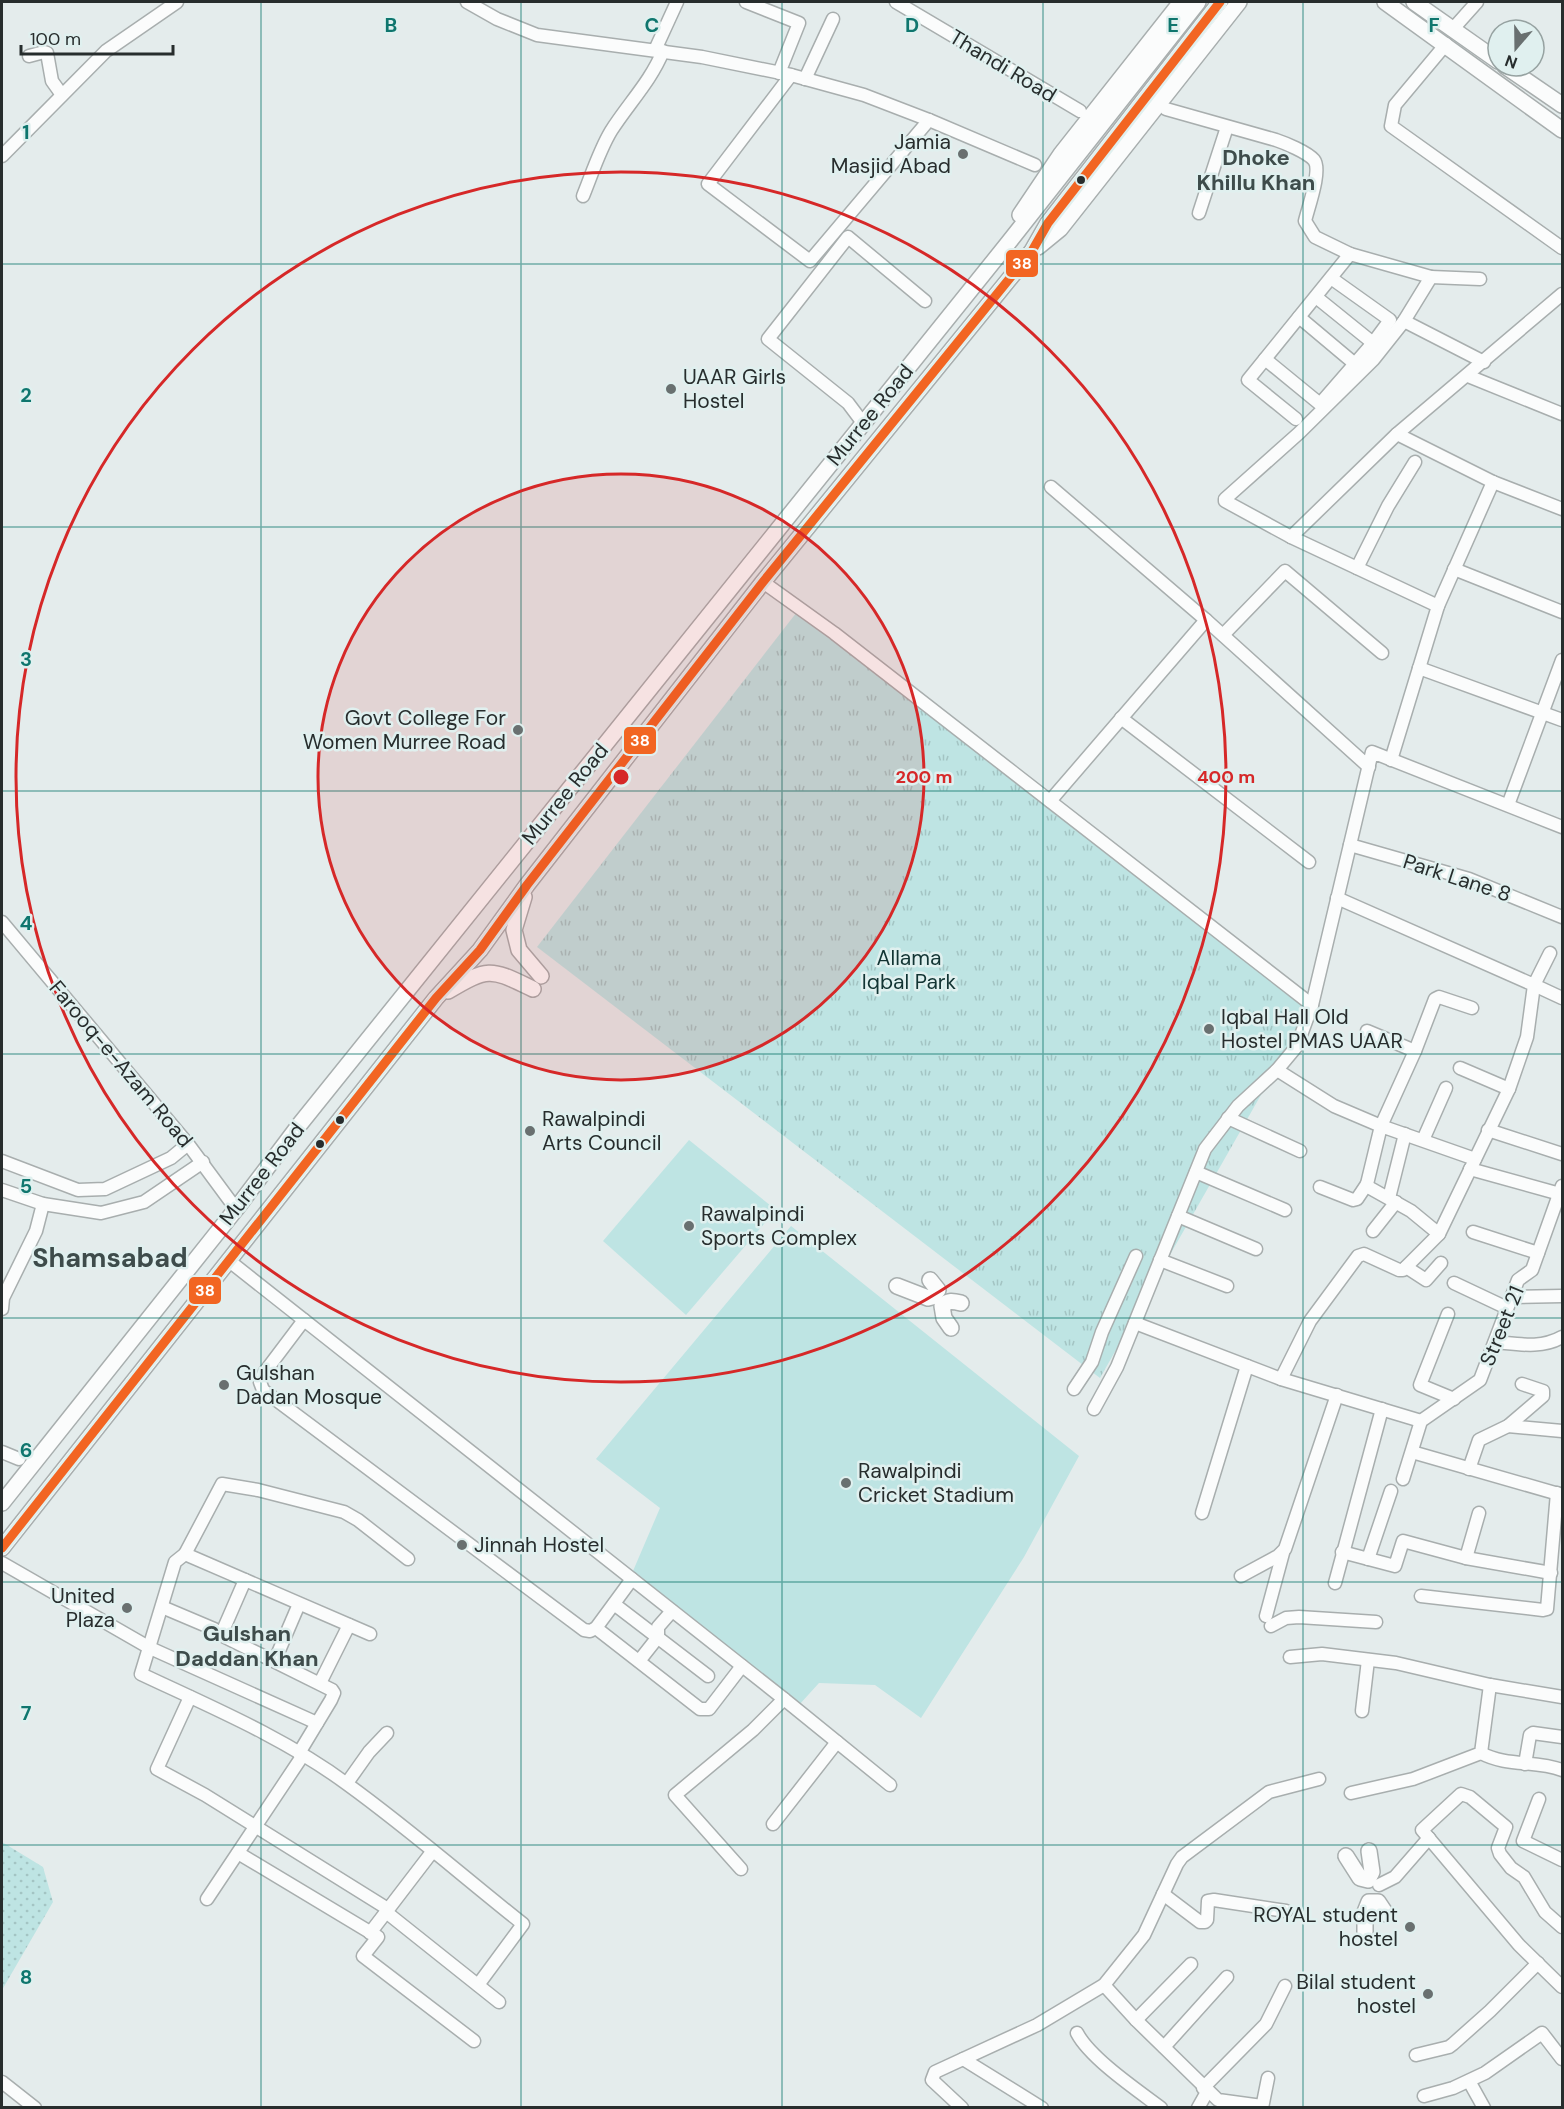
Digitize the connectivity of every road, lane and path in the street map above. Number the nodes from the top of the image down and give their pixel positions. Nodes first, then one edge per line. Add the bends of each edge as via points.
1 (177, 2) edge
2 (467, 2) edge
3 (677, 2) edge
4 (746, 2) edge
5 (896, 2) edge
6 (1181, 2) edge
7 (1198, 2) edge
8 (1220, 2) edge
9 (1239, 2) edge
10 (1385, 2) edge
11 (1414, 2) edge
12 (1477, 2) edge
13 (833, 19) dead end
14 (1449, 37) junction
15 (659, 51) junction
16 (1486, 55) edge
17 (29, 56) dead end
18 (785, 74) junction
19 (1523, 78) edge
20 (805, 79) junction
21 (62, 95) junction
22 (1563, 105) edge
23 (1166, 109) dead end
24 (1080, 111) dead end
25 (929, 120) junction
26 (1227, 127) junction
27 (1563, 130) edge
28 (2, 156) edge
29 (1035, 165) dead end
30 (584, 196) dead end
31 (1199, 213) dead end
32 (1009, 242) junction
33 (1563, 248) edge
34 (1032, 251) junction
35 (1350, 254) junction
36 (1431, 277) junction
37 (1331, 278) junction
38 (1479, 279) dead end
39 (1562, 296) edge
40 (1316, 297) junction
41 (925, 302) dead end
42 (1299, 317) junction
43 (1404, 321) junction
44 (1373, 343) junction
45 (1265, 359) junction
46 (1484, 362) junction
47 (1355, 364) junction
48 (1468, 376) junction
49 (1563, 414) edge
50 (1296, 420) dead end
51 (863, 423) junction
52 (1397, 434) junction
53 (1415, 462) dead end
54 (1493, 482) junction
55 (1051, 487) dead end
56 (1563, 509) edge
57 (1292, 537) junction
58 (1357, 568) junction
59 (1454, 569) junction
60 (763, 582) junction
61 (1438, 606) junction
62 (1563, 612) edge
63 (1206, 620) junction
64 (1223, 635) junction
65 (1382, 653) dead end
66 (1563, 660) edge
67 (1419, 668) junction
68 (1542, 714) junction
69 (1121, 718) junction
70 (1563, 720) edge
71 (1391, 760) junction
72 (1369, 767) junction
73 (1050, 801) junction
74 (1508, 805) junction
75 (1563, 827) edge
76 (1350, 845) junction
77 (1310, 862) dead end
78 (527, 885) junction
79 (1338, 898) junction
80 (1563, 917) edge
81 (2, 922) edge
82 (1550, 953) dead end
83 (541, 976) dead end
84 (1534, 985) junction
85 (533, 990) dead end
86 (436, 998) junction
87 (1563, 998) edge
88 (1312, 1005) junction
89 (1472, 1008) dead end
90 (1367, 1031) dead end
91 (1415, 1051) junction
92 (1461, 1068) dead end
93 (1277, 1070) junction
94 (1446, 1088) dead end
95 (1509, 1089) junction
96 (1228, 1118) junction
97 (1381, 1126) junction
98 (1488, 1130) junction
99 (1405, 1134) junction
100 (1423, 1140) junction
101 (188, 1144) junction
102 (1300, 1151) dead end
103 (1563, 1154) edge
104 (2, 1161) edge
105 (203, 1162) junction
106 (1472, 1164) junction
107 (1196, 1172) junction
108 (1367, 1184) junction
109 (1320, 1187) dead end
110 (2, 1190) edge
111 (1561, 1190) edge
112 (1393, 1200) junction
113 (43, 1204) junction
114 (236, 1209) junction
115 (1286, 1210) dead end
116 (1178, 1216) junction
117 (1373, 1231) dead end
118 (1473, 1232) dead end
119 (1439, 1234) junction
120 (1256, 1249) dead end
121 (1539, 1252) junction
122 (1136, 1256) dead end
123 (228, 1260) junction
124 (1160, 1260) junction
125 (1441, 1263) dead end
126 (1406, 1267) junction
127 (930, 1280) dead end
128 (1454, 1283) dead end
129 (897, 1286) dead end
130 (1227, 1286) dead end
131 (1563, 1296) edge
132 (1509, 1302) junction
133 (961, 1303) dead end
134 (2, 1309) edge
135 (1448, 1314) dead end
136 (304, 1320) junction
137 (1135, 1323) junction
138 (951, 1328) dead end
139 (1495, 1342) junction
140 (1560, 1343) edge
141 (1247, 1366) junction
142 (1281, 1379) junction
143 (1522, 1384) dead end
144 (1074, 1389) dead end
145 (1336, 1395) junction
146 (1454, 1399) junction
147 (1095, 1409) dead end
148 (1382, 1409) junction
149 (1563, 1419) edge
150 (1421, 1421) junction
151 (1508, 1426) junction
152 (1558, 1430) edge
153 (2, 1452) edge
154 (1412, 1452) junction
155 (19, 1459) dead end
156 (1469, 1469) junction
157 (1403, 1479) dead end
158 (1391, 1491) dead end
159 (1560, 1494) edge
160 (2, 1503) edge
161 (1202, 1513) dead end
162 (1479, 1513) dead end
163 (2, 1548) edge
164 (1342, 1552) junction
165 (1283, 1553) junction
166 (185, 1554) junction
167 (1466, 1557) junction
168 (408, 1558) dead end
169 (1368, 1559) junction
170 (2, 1563) edge
171 (1551, 1573) junction
172 (1241, 1576) dead end
173 (632, 1579) junction
174 (245, 1580) junction
175 (1335, 1583) dead end
176 (1549, 1589) junction
177 (1563, 1590) edge
178 (1421, 1596) dead end
179 (299, 1604) junction
180 (614, 1604) junction
181 (162, 1607) junction
182 (672, 1611) junction
183 (1376, 1622) dead end
184 (349, 1625) junction
185 (596, 1628) junction
186 (370, 1634) dead end
187 (221, 1635) junction
188 (658, 1637) junction
189 (150, 1648) junction
190 (1290, 1658) dead end
191 (275, 1660) junction
192 (1368, 1660) junction
193 (639, 1661) junction
194 (742, 1666) junction
195 (708, 1677) dead end
196 (320, 1683) junction
197 (1490, 1685) junction
198 (190, 1697) junction
199 (1563, 1697) edge
200 (784, 1699) junction
201 (1362, 1711) dead end
202 (317, 1724) junction
203 (387, 1733) dead end
204 (1563, 1737) edge
205 (837, 1742) junction
206 (301, 1754) junction
207 (1482, 1754) junction
208 (1525, 1764) junction
209 (1563, 1770) edge
210 (1319, 1779) dead end
211 (347, 1783) junction
212 (890, 1785) dead end
213 (1351, 1793) dead end
214 (1539, 1799) dead end
215 (773, 1824) dead end
216 (254, 1826) junction
217 (1506, 1827) junction
218 (1527, 1832) junction
219 (1429, 1838) junction
220 (1369, 1851) dead end
221 (432, 1852) junction
222 (237, 1853) junction
223 (1346, 1856) dead end
224 (1563, 1860) edge
225 (741, 1869) dead end
226 (1379, 1885) dead end
227 (1163, 1894) junction
228 (207, 1899) dead end
229 (387, 1911) junction
230 (1286, 1911) dead end
231 (1386, 1914) dead end
232 (1563, 1927) edge
233 (1365, 1932) dead end
234 (370, 1933) junction
235 (1538, 1963) junction
236 (1191, 1964) dead end
237 (1227, 1977) dead end
238 (478, 1985) junction
239 (1104, 1985) junction
240 (1285, 1986) dead end
241 (1563, 1987) edge
242 (499, 2002) dead end
243 (1136, 2020) junction
244 (1077, 2032) dead end
245 (474, 2041) dead end
246 (1164, 2048) junction
247 (1416, 2055) dead end
248 (963, 2059) junction
249 (1563, 2059) edge
250 (1268, 2078) dead end
251 (1469, 2081) junction
252 (2, 2082) edge
253 (1205, 2090) junction
254 (1424, 2096) dead end
255 (1262, 2107) edge
256 (35, 2108) edge
257 (962, 2108) edge
258 (1042, 2108) edge
259 (1161, 2108) edge
260 (1198, 2108) edge
261 (1484, 2108) edge

1 - 21 street via 106,51
2 - 15 street via 537,35
3 - 15 street
4 - 18 street via 799,23
5 - 24 street, Thandi Road
6 - 32 main road via 1061,154 1022,210
7 - 32 main road, Murree Road
8 - 34 main road, Murree Road via 1048,223
9 - 34 main road via 1060,229
10 - 14 main road
11 - 14 main road
12 - 14 street
13 - 20 street
14 - 16 main road
14 - 27 main road
14 - 33 street via 1395,105 1391,126
15 - 18 street
15 - 30 street via 651,76 611,132
17 - 21 street via 45,52 52,81
18 - 20 street
18 - 25 street via 708,184 810,261
19 - 22 main road
20 - 25 street via 864,95
21 - 28 street
23 - 26 street
25 - 29 street
26 - 31 street
26 - 35 street via 1293,146 1314,160 1316,179 1305,221 1315,237
32 - 51 main road, Murree Road
34 - 60 main road, Murree Road
35 - 36 street
35 - 37 street
36 - 38 street
36 - 43 street
37 - 40 street
37 - 44 street via 1388,318
39 - 46 street
40 - 42 street
40 - 44 street
41 - 51 street via 848,237 768,339 848,403
42 - 45 street
42 - 47 street
43 - 46 street
43 - 57 street via 1373,360 1225,499
44 - 47 street
45 - 47 street via 1320,404
45 - 50 street via 1249,383
46 - 48 street
48 - 49 street
48 - 52 street
51 - 114 main road, Murree Road
52 - 54 street
52 - 57 street
53 - 58 street
54 - 56 street
54 - 59 street
55 - 63 street
57 - 58 street
58 - 61 street
59 - 61 street
59 - 62 street
60 - 73 street
60 - 78 main road, Murree Road
61 - 67 street
63 - 64 street
63 - 69 street
64 - 65 street via 1285,571
64 - 72 street
66 - 68 street
67 - 68 street
67 - 71 street
68 - 70 street
68 - 74 street
69 - 73 street
69 - 77 street
71 - 72 street via 1372,752
71 - 74 street
72 - 76 street
73 - 88 street
74 - 75 street
76 - 79 street
76 - 80 street, Park Lane 8 via 1469,879
78 - 83 main road via 514,930 519,950
78 - 86 main road, Murree Road via 480,950
79 - 84 street
79 - 88 street
81 - 101 street, Farooq-e-Azam Road
82 - 84 street
84 - 87 street
84 - 95 street via 1527,1037
85 - 86 main road, Murree Road via 488,972 469,978
86 - 123 main road, Murree Road
88 - 93 street via 1297,1046
89 - 91 street via 1436,997
90 - 91 street
91 - 97 street
92 - 95 street
93 - 96 street
93 - 97 street via 1334,1106
94 - 100 street
95 - 98 street
96 - 102 street
96 - 107 street via 1206,1149
97 - 99 street
97 - 108 street
98 - 103 street
98 - 106 street
99 - 100 street
99 - 112 street
100 - 106 street
101 - 104 street via 171,1158 105,1189 78,1191
101 - 105 street, Farooq-e-Azam Road
105 - 113 street via 144,1202 101,1213
105 - 114 street, Farooq-e-Azam Road
106 - 111 street
106 - 119 street
107 - 115 street
107 - 116 street
108 - 109 street via 1353,1200
108 - 112 street
110 - 113 street
111 - 121 street, Street 21
112 - 117 street
112 - 119 street
113 - 134 street via 36,1231 3,1298
114 - 160 main road, Murree Road
116 - 120 street
116 - 124 street
118 - 121 street
119 - 126 street
121 - 132 street, Street 21 via 1532,1270 1518,1280
122 - 144 street via 1092,1362
123 - 136 street
123 - 163 main road, Murree Road
124 - 130 street
124 - 137 street
125 - 126 street via 1426,1280
126 - 142 street via 1399,1270 1364,1254 1358,1256 1310,1321
127 - 129 main road via 938,1290 932,1298
128 - 132 street
131 - 132 street
132 - 139 street, Street 21
133 - 138 main road via 946,1302 942,1306
135 - 146 street via 1420,1385
136 - 173 street
136 - 185 street via 264,1373 260,1382 263,1390 584,1630
137 - 141 street
137 - 147 street
139 - 140 street
139 - 146 street, Street 21 via 1480,1380
141 - 142 street
141 - 161 street
142 - 145 street
143 - 151 street via 1543,1392 1544,1396
145 - 148 street
145 - 165 street
146 - 150 street, Street 21
148 - 150 street
148 - 164 street
149 - 152 street
150 - 154 street
151 - 152 street
151 - 156 street via 1479,1440
153 - 155 street
154 - 156 street
154 - 157 street
156 - 159 street
158 - 169 street
159 - 171 street
162 - 167 street
164 - 169 street
164 - 175 street
165 - 172 street
165 - 183 street via 1268,1621 1299,1617
166 - 168 street via 222,1484 344,1512
166 - 174 street
166 - 181 street via 175,1562
167 - 169 street via 1403,1541 1395,1566
167 - 171 street
170 - 189 street
171 - 176 street
173 - 180 street
173 - 182 street
174 - 179 street
174 - 187 street
176 - 177 street
176 - 178 street via 1548,1606 1543,1610
179 - 184 street
179 - 191 street
180 - 185 street
180 - 188 street
181 - 187 street
181 - 189 street
182 - 188 street via 658,1627
182 - 194 street
184 - 186 street
184 - 196 street
185 - 193 street
187 - 191 street
188 - 193 street
188 - 195 street
189 - 198 street via 141,1674
189 - 202 street
190 - 192 street via 1322,1654
191 - 196 street
192 - 197 street
192 - 201 street
193 - 194 street via 704,1710
194 - 200 street
196 - 202 street via 334,1693
197 - 199 street
197 - 207 street
198 - 206 street
198 - 216 street via 157,1769
200 - 205 street
200 - 225 street via 675,1796
202 - 206 street
203 - 211 street
204 - 208 street via 1533,1733
205 - 212 street
205 - 215 street
206 - 211 street
206 - 216 street
207 - 208 street
207 - 213 street via 1413,1779
208 - 209 street
210 - 227 street via 1269,1792 1182,1857
211 - 221 street
214 - 218 street
216 - 222 street
216 - 229 street
217 - 218 street
217 - 219 street via 1461,1794 1422,1830
217 - 232 street via 1498,1848 1500,1854 1524,1877 1545,1912
218 - 224 street via 1523,1840
219 - 226 street via 1395,1877
219 - 235 street
220 - 223 main road via 1372,1872 1368,1880 1360,1878
221 - 229 street
221 - 238 street via 523,1924
222 - 228 street
222 - 234 street
227 - 230 street via 1205,1922 1208,1901 1214,1900
227 - 239 street via 1144,1935
229 - 234 street
229 - 238 street
231 - 233 main road via 1378,1902 1369,1902
234 - 245 street via 378,1937 363,1956
235 - 241 street
235 - 247 street via 1453,2044
236 - 243 street
237 - 246 street
238 - 242 street
239 - 243 street
239 - 248 street via 1037,2025
240 - 253 street via 1266,2024
243 - 246 street
244 - 259 street via 1082,2042 1106,2064
246 - 253 street
248 - 257 street via 932,2075 932,2080
248 - 258 street
249 - 251 street via 1542,2033
250 - 255 street
251 - 254 street
251 - 261 street
252 - 256 street
253 - 255 street via 1218,2100
253 - 260 street

